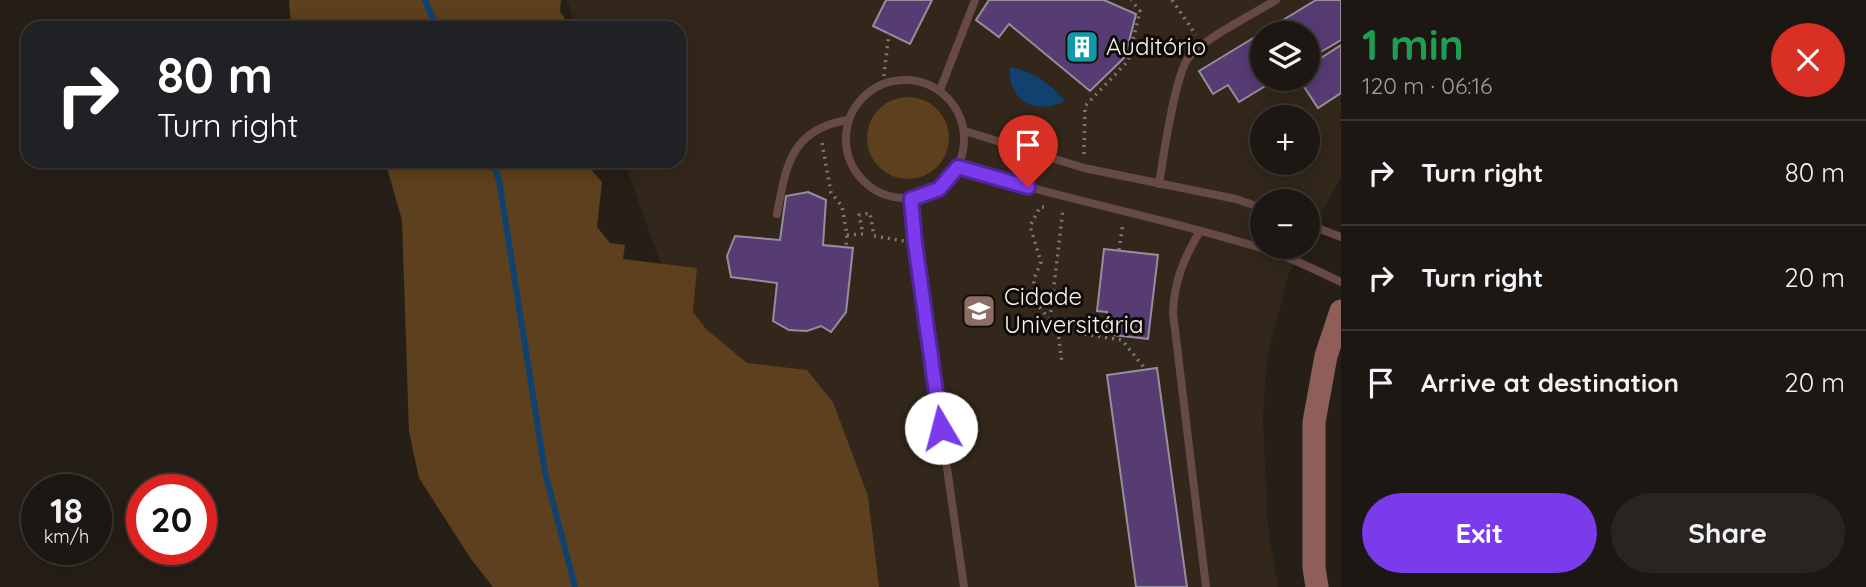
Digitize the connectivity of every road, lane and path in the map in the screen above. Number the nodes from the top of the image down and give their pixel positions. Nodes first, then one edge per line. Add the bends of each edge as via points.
1 (975, 0) edge
2 (1130, 0) edge
3 (1172, 0) edge
4 (1276, 0) edge
5 (889, 33) dead end
6 (1203, 45) junction
7 (883, 83) junction
8 (940, 90) junction
9 (848, 120) junction
10 (818, 127) junction
11 (965, 131) junction
12 (958, 167) junction
13 (1084, 167) junction
14 (1159, 184) junction
15 (911, 199) junction
16 (1076, 199) junction
17 (1250, 204) edge
18 (1063, 207) junction
19 (1125, 210) junction
20 (776, 214) dead end
21 (1320, 229) edge
22 (1200, 231) junction
23 (848, 235) junction
24 (1341, 237) edge
25 (915, 243) junction
26 (846, 247) dead end
27 (1119, 250) dead end
28 (1341, 282) edge
29 (1341, 311) edge
30 (1050, 319) junction
31 (1058, 330) junction
32 (1062, 364) dead end
33 (1146, 370) dead end
34 (964, 587) edge
35 (1206, 587) edge
36 (1317, 587) edge

1 - 8 lane
2 - 13 path via 1140,11 1128,61 1085,106
3 - 6 path
4 - 6 lane
5 - 7 path
6 - 14 lane via 1188,57 1182,71
7 - 8 lane via 909,80
7 - 9 lane via 862,97
8 - 11 lane via 957,107
9 - 10 lane
9 - 15 lane via 845,144 852,167 867,186 888,197
10 - 20 lane via 800,142 786,170
10 - 23 path via 831,193 842,206
11 - 12 lane
11 - 13 lane
12 - 15 lane via 939,189
12 - 16 lane
13 - 14 lane
14 - 17 lane
15 - 25 lane
16 - 18 path
16 - 19 lane
18 - 30 path
18 - 30 path via 1040,207 1030,226 1041,262 1033,299
19 - 22 lane
19 - 27 path
21 - 24 lane
22 - 28 lane via 1269,251
22 - 35 lane via 1184,259 1173,313
23 - 25 path via 863,234 859,215 870,213 874,236
23 - 26 path
25 - 34 lane
29 - 36 street via 1326,356 1314,422
30 - 31 path
31 - 32 path
31 - 33 path via 1112,336 1122,341

